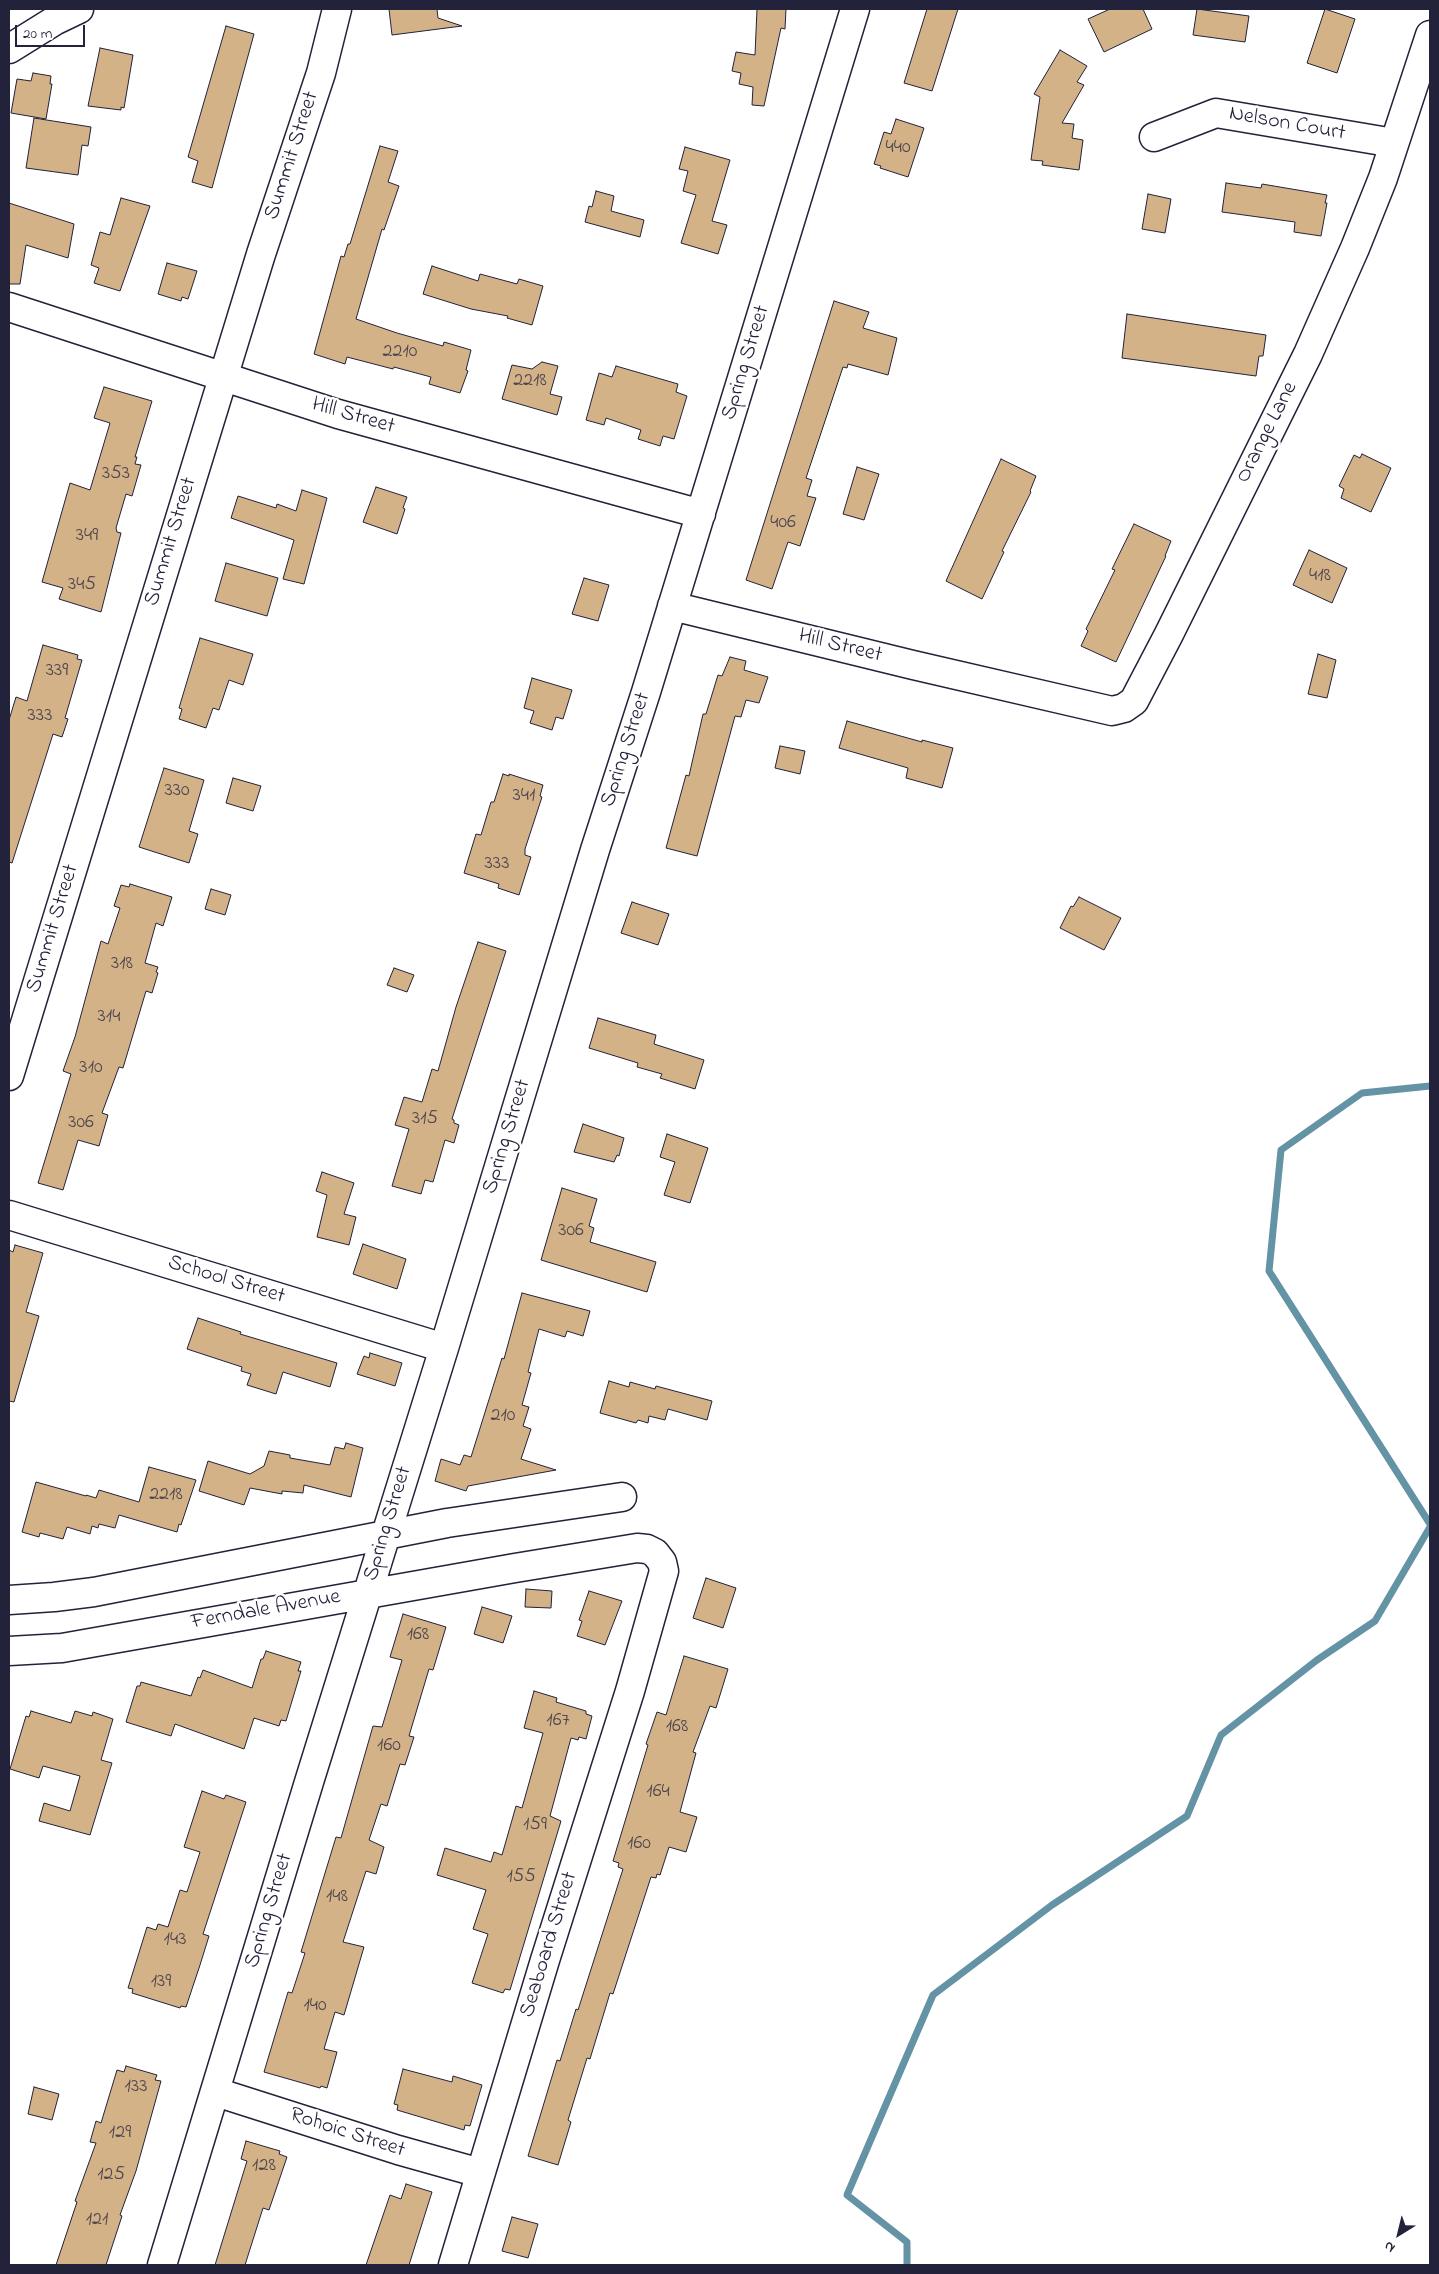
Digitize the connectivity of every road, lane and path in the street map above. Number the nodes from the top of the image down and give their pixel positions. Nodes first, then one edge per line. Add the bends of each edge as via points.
1 (79, 9) edge
2 (337, 9) edge
3 (855, 9) edge
4 (1430, 35) edge
5 (9, 49) edge
6 (1154, 137) dead end
7 (1394, 143) junction
8 (9, 307) edge
9 (223, 377) junction
10 (701, 514) junction
11 (672, 606) junction
12 (1008, 687) joint
13 (9, 1076) edge
14 (9, 1215) edge
15 (444, 1348) junction
16 (622, 1497) dead end
17 (386, 1534) junction
18 (368, 1594) junction
19 (9, 1600) edge
20 (649, 1624) joint
21 (9, 1651) edge
22 (216, 2092) junction
23 (480, 2173) junction
24 (162, 2265) edge
25 (453, 2265) edge

1 - 5 street
2 - 9 street, Summit Street via 320,73
3 - 10 street, Spring Street
4 - 7 street, Orange Lane
6 - 7 street, Nelson Court via 1216,113
7 - 12 street, Orange Lane via 1355,248 1308,354 1134,701 1112,711
8 - 9 street, Hill Street
9 - 10 street, Hill Street via 338,414
9 - 13 street, Summit Street
10 - 11 street, Spring Street
11 - 12 street, Hill Street
11 - 15 street, Spring Street via 594,850
14 - 15 street, School Street
15 - 17 street, Spring Street
16 - 17 street
17 - 18 street, Spring Street
17 - 19 street via 94,1592
18 - 20 street, Ferndale Avenue via 637,1548 647,1549 662,1562 664,1571
18 - 21 street, Ferndale Avenue via 62,1648
18 - 22 street, Spring Street
20 - 23 street, Seaboard Street
22 - 23 street, Rohoic Street
22 - 24 street, Spring Street
23 - 25 street, Seaboard Street

